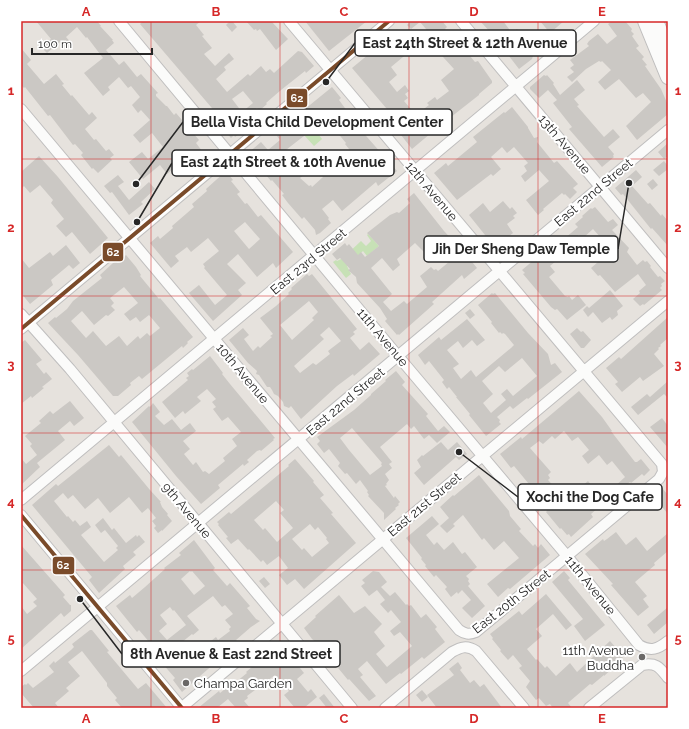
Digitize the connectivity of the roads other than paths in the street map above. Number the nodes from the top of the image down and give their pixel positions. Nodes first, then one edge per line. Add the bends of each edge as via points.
1 (119, 21) edge
2 (289, 21) edge
3 (389, 21) edge
4 (461, 21) edge
5 (594, 21) edge
6 (645, 21) edge
7 (656, 21) edge
8 (668, 50) edge
9 (331, 70) junction
10 (668, 77) edge
11 (515, 86) junction
12 (21, 109) edge
13 (668, 130) edge
14 (230, 154) junction
15 (415, 171) junction
16 (600, 186) junction
17 (130, 239) junction
18 (314, 255) junction
19 (668, 268) edge
20 (500, 271) junction
21 (668, 301) edge
22 (21, 314) edge
23 (25, 326) edge
24 (214, 339) junction
25 (398, 356) junction
26 (583, 371) junction
27 (114, 422) junction
28 (299, 439) junction
29 (483, 456) junction
30 (663, 472) joint
31 (21, 500) edge
32 (21, 515) edge
33 (198, 523) junction
34 (382, 540) junction
35 (567, 556) junction
36 (98, 607) junction
37 (282, 624) junction
38 (467, 634) joint
39 (668, 641) edge
40 (21, 671) edge
41 (668, 678) edge
42 (182, 708) edge
43 (352, 708) edge
44 (385, 708) edge
45 (524, 708) edge
46 (589, 708) edge

1 - 14 street, 11th Avenue
2 - 9 street, 12th Avenue
3 - 9 street
4 - 11 street, 13th Avenue
5 - 11 street, East 23rd Street
6 - 10 main road
7 - 8 main road
9 - 14 street
9 - 15 street, 12th Avenue
11 - 15 street, East 23rd Street
11 - 16 street, 13th Avenue
12 - 17 street, 10th Avenue
13 - 16 street, East 22nd Street
14 - 17 street
14 - 18 street, 11th Avenue
15 - 18 street, East 23rd Street
15 - 20 street, 12th Avenue
16 - 19 street, 13th Avenue
16 - 20 street, East 22nd Street
17 - 23 street
17 - 24 street, 10th Avenue
18 - 24 street, East 23rd Street
18 - 25 street, 11th Avenue
20 - 25 street, East 22nd Street
20 - 26 street, 12th Avenue
21 - 26 street, East 21st Street
22 - 23 street, 9th Avenue
23 - 27 street, 9th Avenue
24 - 27 street, East 23rd Street
24 - 28 street, 10th Avenue
25 - 28 street, East 22nd Street
25 - 29 street, 11th Avenue
26 - 29 street, East 21st Street
26 - 30 street, 12th Avenue via 662,464
27 - 31 street, East 23rd Street
27 - 33 street, 9th Avenue
28 - 33 street, East 22nd Street
28 - 34 street, 10th Avenue
29 - 34 street, East 21st Street
29 - 35 street, 11th Avenue
30 - 35 street, East 20th Street via 659,479
32 - 36 street
33 - 36 street, East 22nd Street
33 - 37 street, 9th Avenue
34 - 37 street, East 21st Street
34 - 38 street, 10th Avenue via 459,630
35 - 38 street, East 20th Street via 476,632
35 - 39 street, 11th Avenue via 639,645 649,650 660,648
36 - 40 street, East 22nd Street
36 - 42 street
37 - 42 street, East 21st Street
37 - 43 street, 9th Avenue
41 - 46 street via 658,667 642,665
44 - 45 street, East 20th Street via 452,652 466,646 476,651

